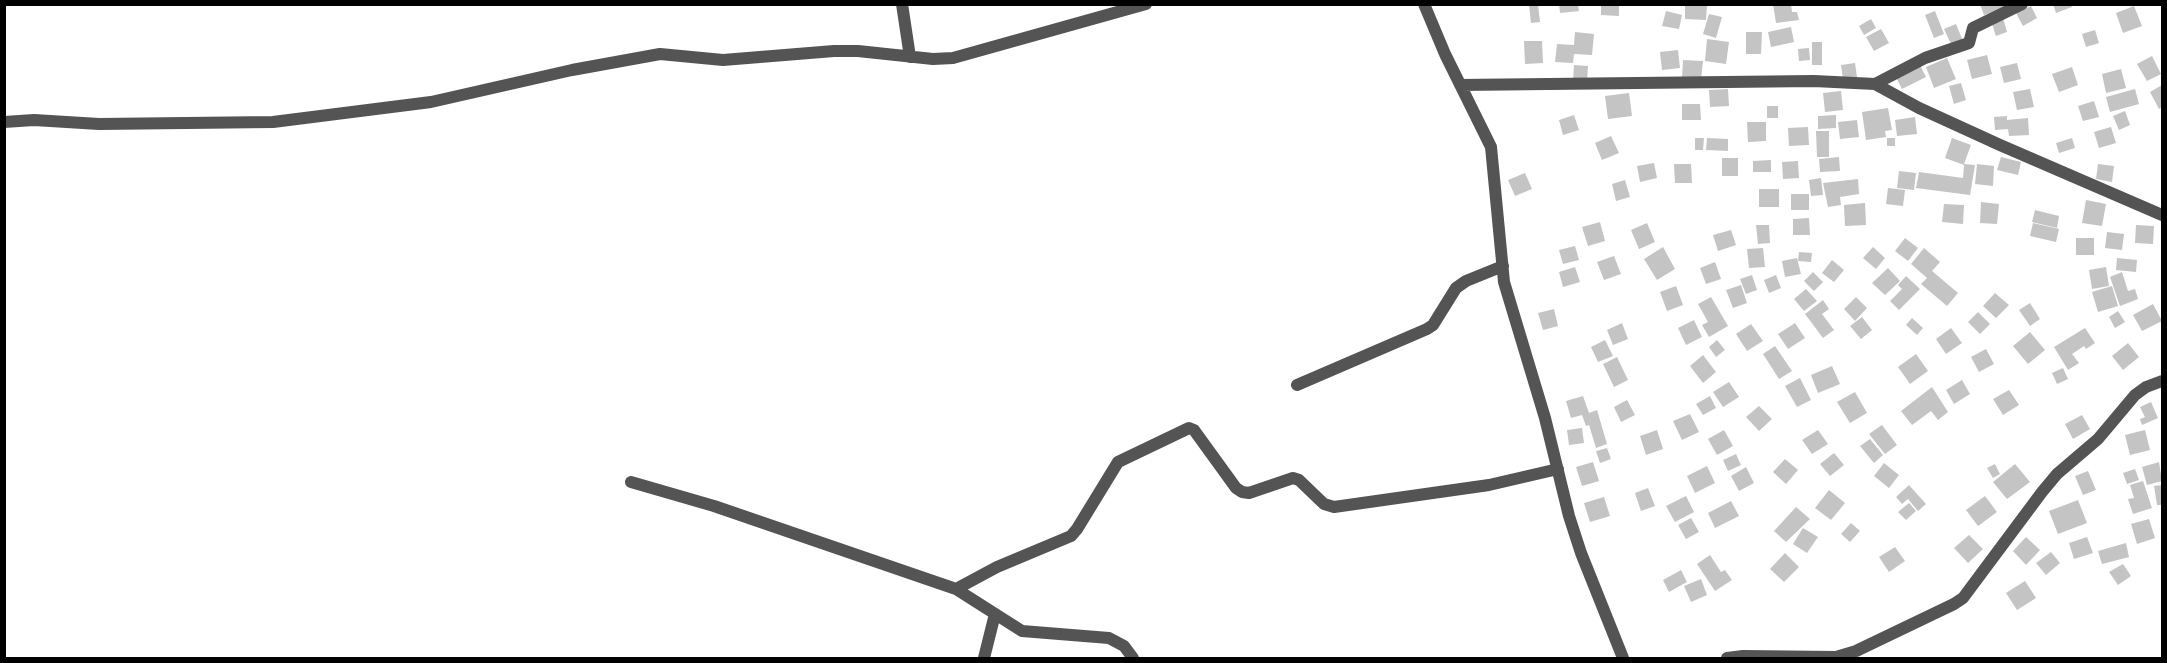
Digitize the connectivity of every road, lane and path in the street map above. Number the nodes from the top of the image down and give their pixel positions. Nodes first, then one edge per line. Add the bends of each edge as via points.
1 (902, 4) edge
2 (1146, 4) edge
3 (1424, 4) edge
4 (2022, 4) edge
5 (910, 57) junction
6 (1875, 84) junction
7 (1460, 85) junction
8 (4, 122) edge
9 (2163, 215) edge
10 (1503, 266) junction
11 (2163, 381) edge
12 (1297, 385) dead end
13 (1558, 469) junction
14 (631, 482) dead end
15 (956, 588) junction
16 (995, 615) junction
17 (984, 658) edge
18 (1132, 658) edge
19 (1623, 658) edge
20 (1727, 658) edge

1 - 5 street
2 - 5 street via 953,58
3 - 7 street
4 - 6 street via 1972,28 1969,43 1925,58
5 - 8 street via 858,51 723,60 660,54 431,102 273,122
6 - 7 street via 1814,81
6 - 9 street via 2000,145
7 - 10 street via 1491,147
10 - 12 street via 1456,288 1427,329
10 - 13 street
11 - 20 street via 2135,395 2098,439 2057,474 1963,598 1954,604 1836,657
13 - 15 street via 1489,485 1334,507 1324,504 1293,478 1242,492 1189,428 1118,462 1071,536
13 - 19 street via 1581,553
14 - 15 street via 724,509
15 - 16 street
16 - 17 street
16 - 18 street via 1022,631 1109,638 1124,646

